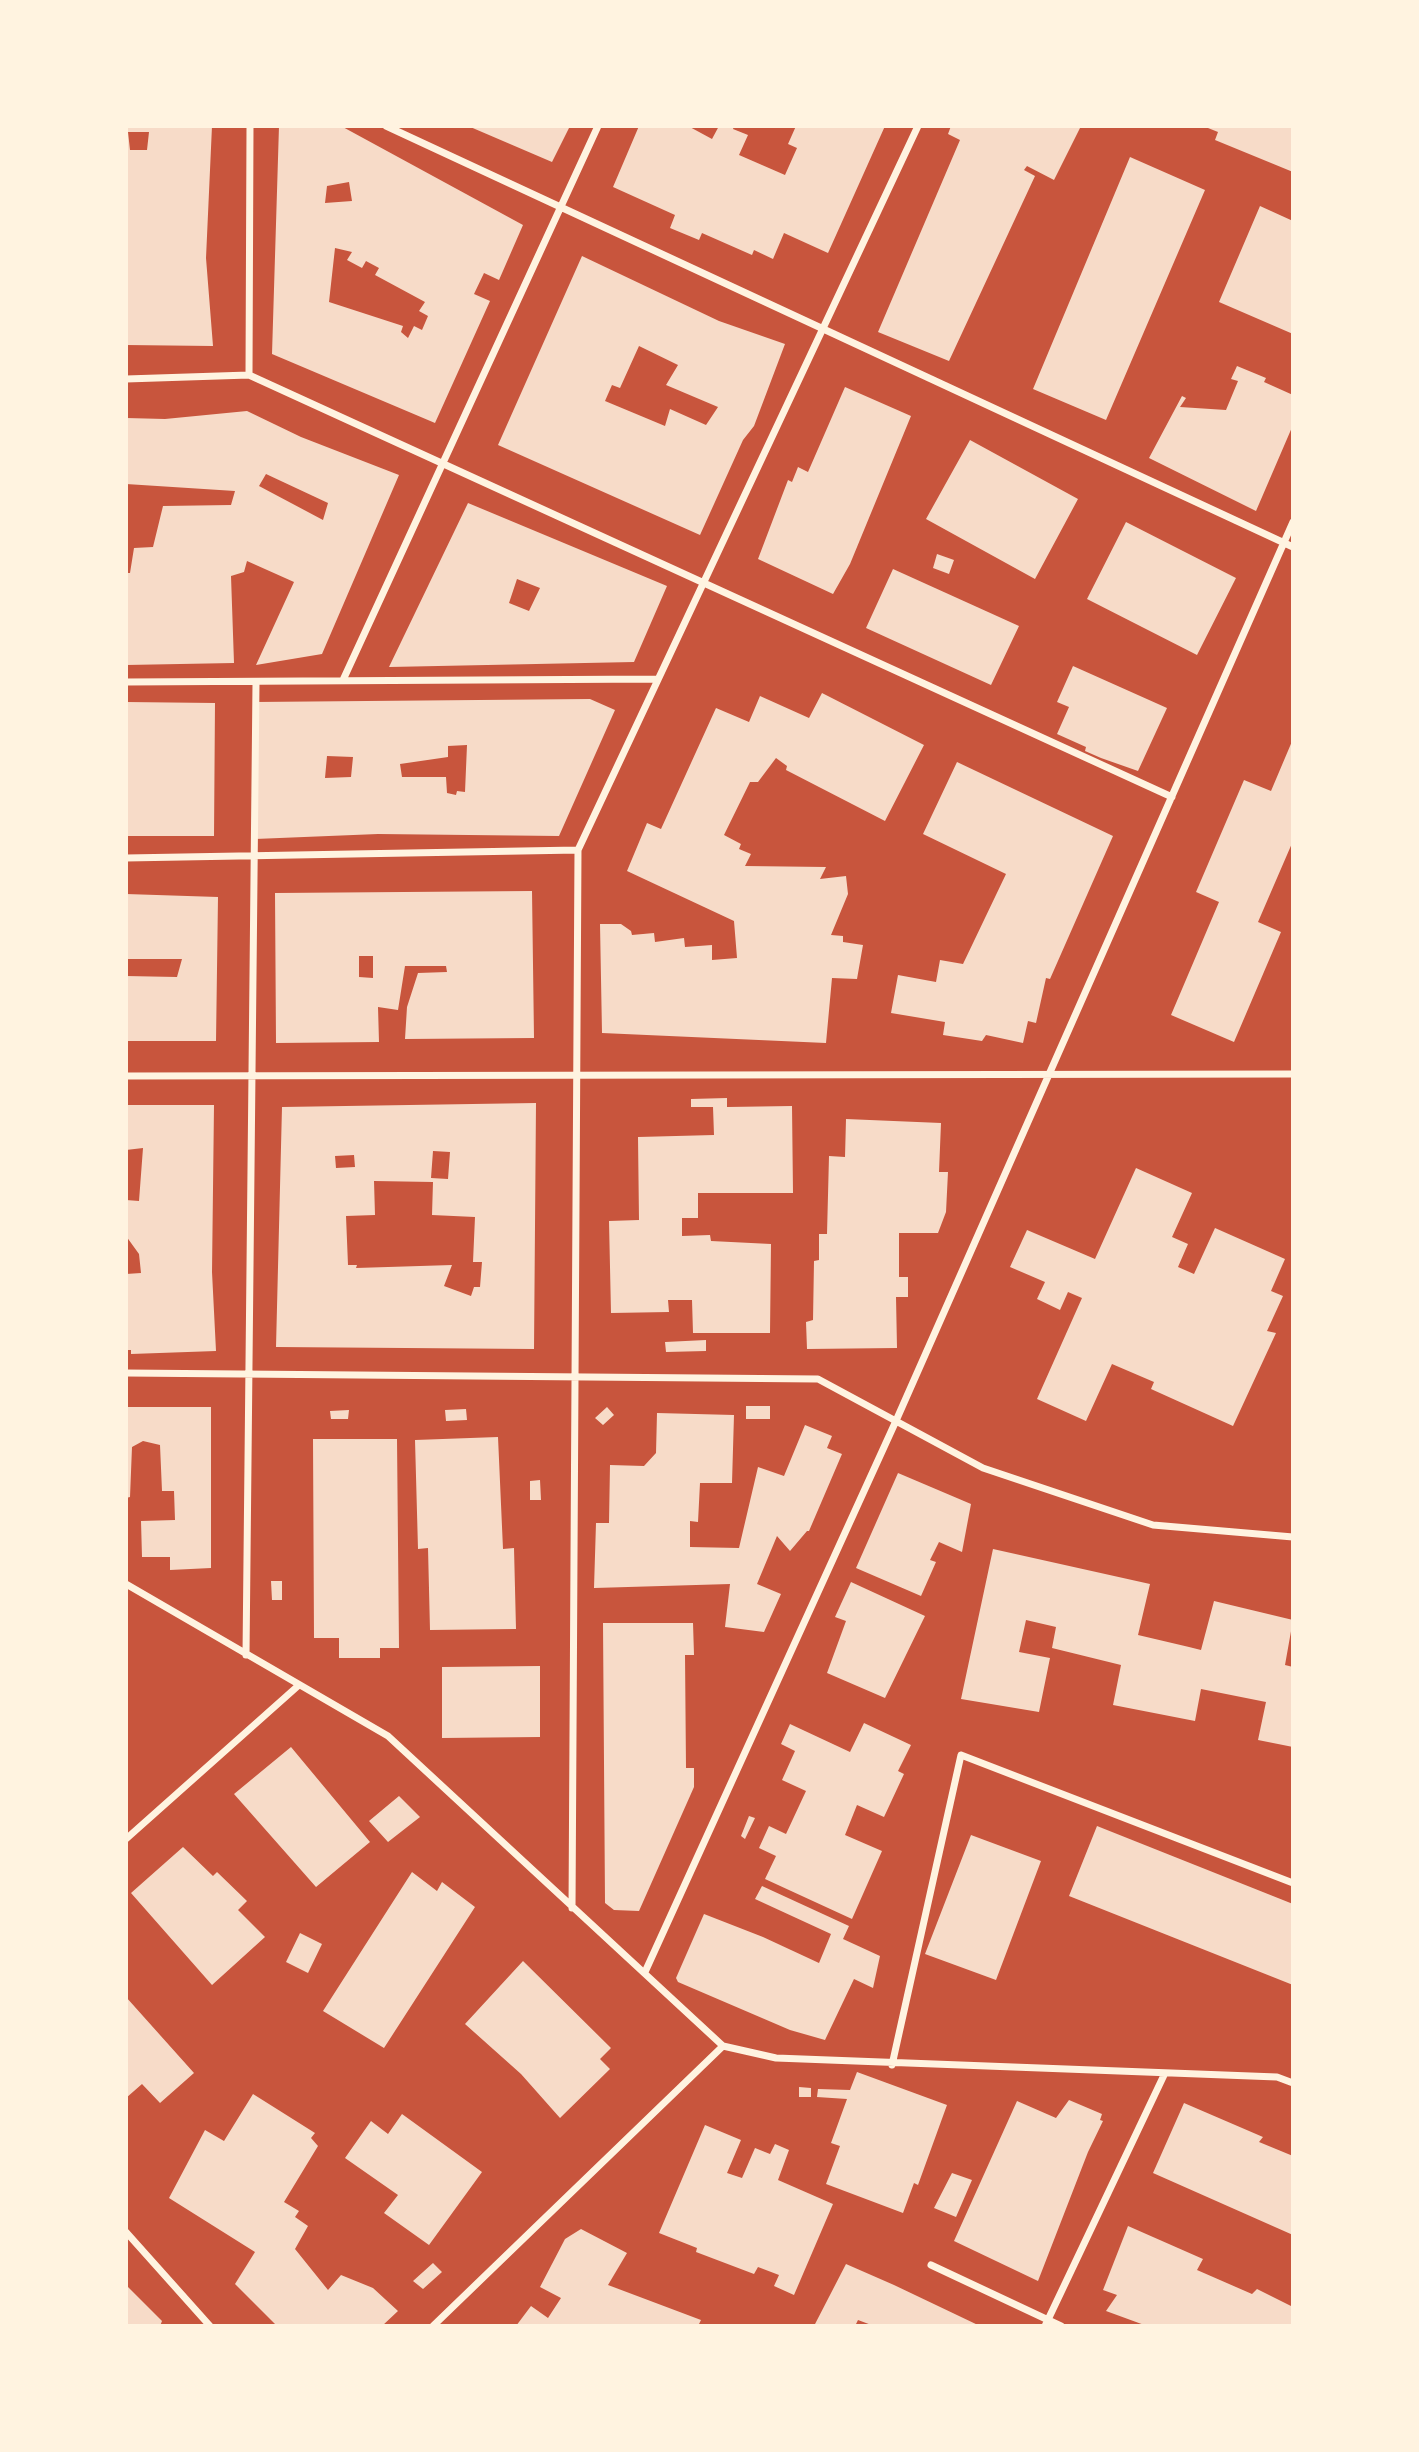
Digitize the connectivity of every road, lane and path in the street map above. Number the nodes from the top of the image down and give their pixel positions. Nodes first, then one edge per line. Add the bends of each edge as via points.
1 (250, 126) edge
2 (386, 126) edge
3 (598, 126) edge
4 (918, 126) edge
5 (561, 207) junction
6 (824, 329) junction
7 (249, 375) junction
8 (126, 379) edge
9 (440, 464) junction
10 (1293, 522) edge
11 (1284, 542) junction
12 (1293, 547) edge
13 (704, 581) junction
14 (657, 679) junction
15 (343, 680) junction
16 (126, 682) edge
17 (256, 683) junction
18 (1172, 797) junction
19 (578, 850) junction
20 (254, 856) junction
21 (126, 858) edge
22 (1293, 1074) edge
23 (1050, 1075) junction
24 (126, 1076) edge
25 (253, 1076) junction
26 (577, 1076) junction
27 (126, 1373) edge
28 (251, 1373) junction
29 (576, 1376) junction
30 (895, 1423) junction
31 (1293, 1537) edge
32 (126, 1584) edge
33 (246, 1656) junction
34 (299, 1685) junction
35 (126, 1839) edge
36 (1293, 1883) edge
37 (572, 1908) junction
38 (645, 1972) junction
39 (723, 2046) junction
40 (892, 2065) junction
41 (1165, 2073) junction
42 (1293, 2083) edge
43 (126, 2232) edge
44 (931, 2265) dead end
45 (1046, 2323) edge
46 (210, 2326) edge
47 (433, 2326) edge
48 (1061, 2326) edge

1 - 7 street
2 - 5 street
3 - 5 street
4 - 6 street
5 - 6 street
5 - 9 street
6 - 11 street
6 - 13 street
7 - 8 street
7 - 9 street
9 - 13 street
9 - 15 street
10 - 11 street
11 - 12 street
11 - 18 street
13 - 14 street
13 - 18 street
14 - 15 street
14 - 19 street
15 - 17 street
16 - 17 street
17 - 20 street
18 - 23 street
19 - 20 street
19 - 26 street
20 - 21 street
20 - 25 street
22 - 23 street
23 - 26 street
23 - 30 street
24 - 25 street
25 - 26 street
25 - 28 street
26 - 29 street
27 - 28 street
28 - 29 street
28 - 33 street
29 - 30 street via 818,1379
29 - 37 street
30 - 31 street via 983,1468 1153,1525
30 - 38 street
32 - 33 street
33 - 34 street
34 - 35 street
34 - 37 street via 387,1736
36 - 40 street via 961,1755
37 - 38 street
38 - 39 street
39 - 40 street via 776,2058
39 - 47 street
40 - 41 street
41 - 42 street via 1277,2077
41 - 45 street
43 - 46 street
44 - 45 street
45 - 48 street

